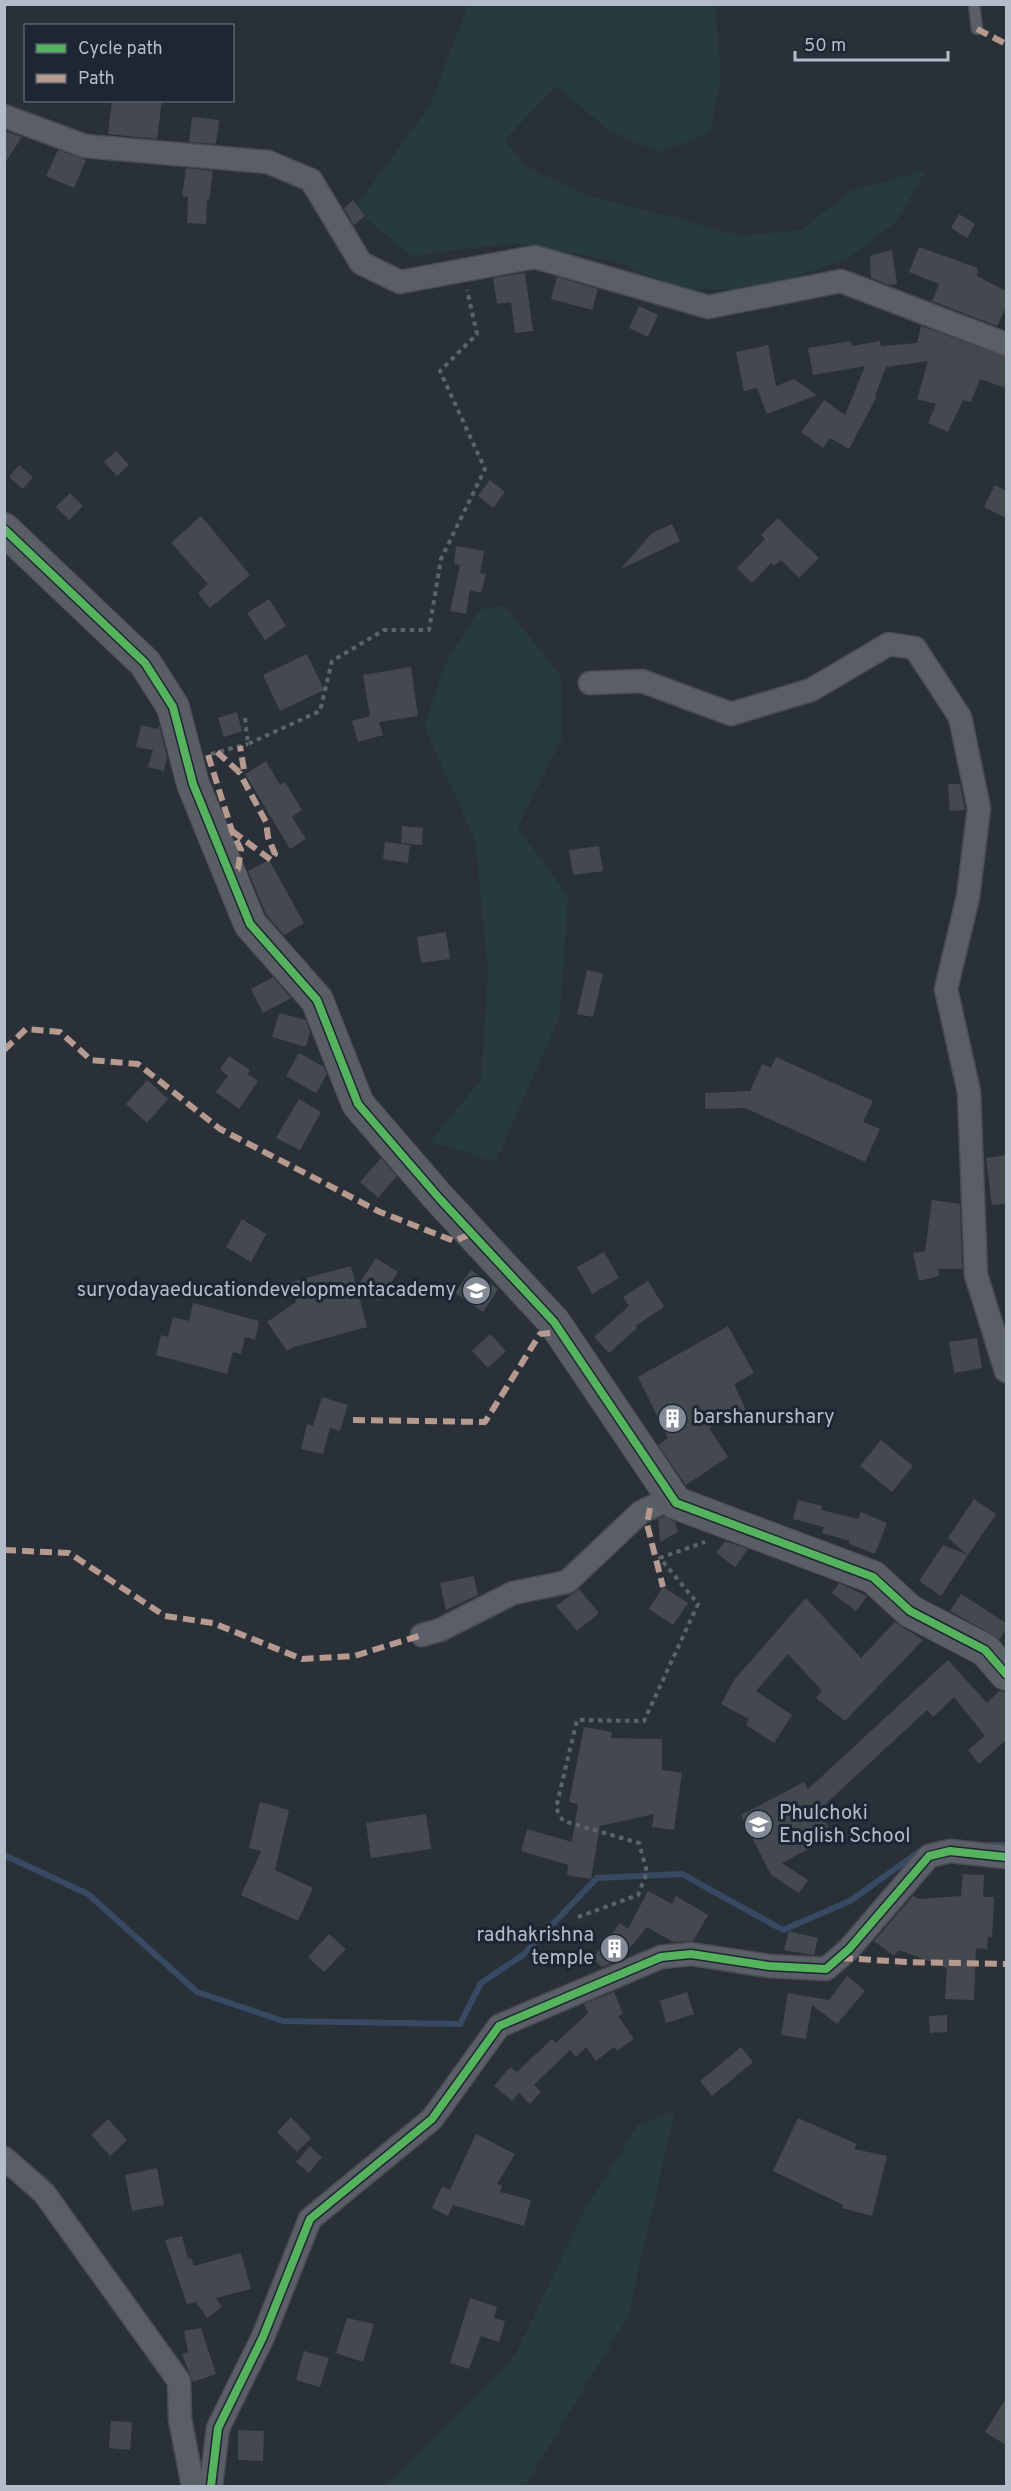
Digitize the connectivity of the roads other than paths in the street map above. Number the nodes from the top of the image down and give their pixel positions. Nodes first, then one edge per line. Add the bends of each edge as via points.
1 (974, 4) edge
2 (977, 29) dead end
3 (4, 116) edge
4 (1006, 344) edge
5 (4, 529) edge
6 (590, 683) dead end
7 (1006, 1371) edge
8 (676, 1503) junction
9 (422, 1635) dead end
10 (1006, 1674) edge
11 (1006, 1857) edge
12 (4, 2158) edge
13 (193, 2487) edge
14 (211, 2487) edge

1 - 2 lane
3 - 4 street via 85,146 268,162 311,180 361,263 400,282 535,257 708,307 841,281
5 - 8 street via 146,663 173,707 193,784 250,924 317,1000 358,1104 554,1322
6 - 7 street via 642,681 731,714 812,690 889,644 915,648 960,717 979,808 968,897 946,989 969,1092 976,1275
8 - 9 street via 663,1502 641,1512 567,1582 513,1593 440,1630
8 - 10 street via 873,1577 910,1611 985,1650
11 - 14 street via 950,1851 929,1856 849,1949 826,1969 769,1966 691,1954 661,1957 499,2026 432,2119 310,2219 262,2337 218,2428
12 - 13 street via 44,2193 179,2381 180,2419

